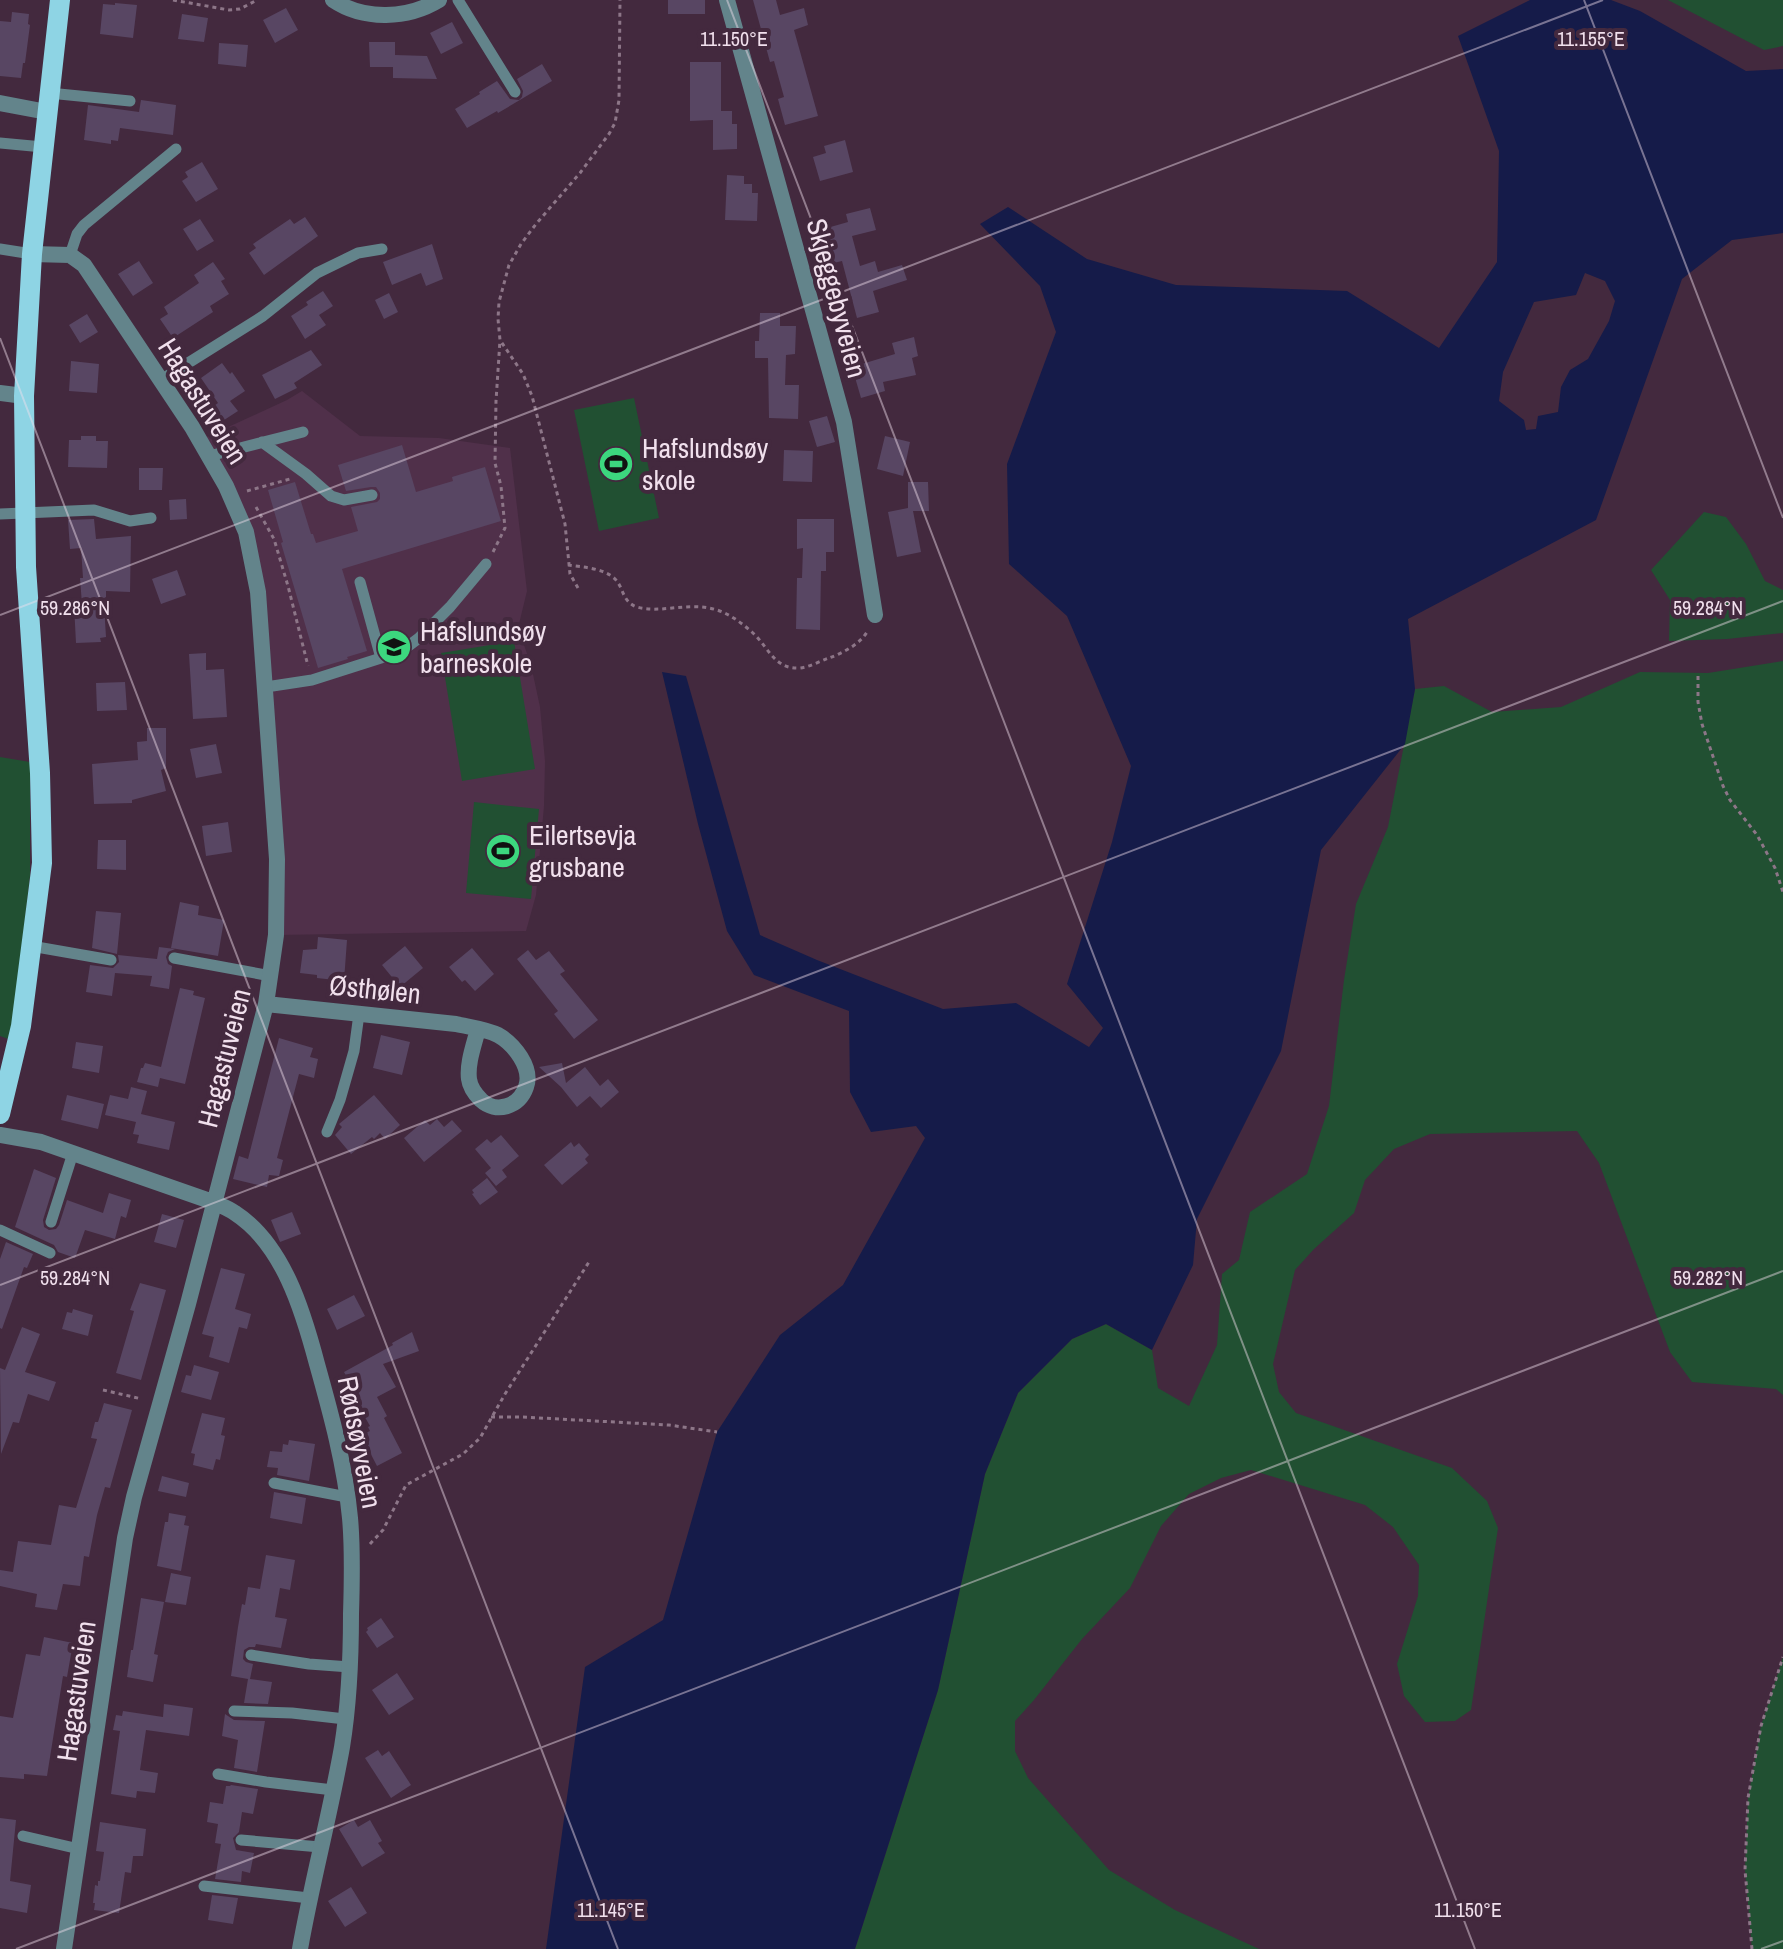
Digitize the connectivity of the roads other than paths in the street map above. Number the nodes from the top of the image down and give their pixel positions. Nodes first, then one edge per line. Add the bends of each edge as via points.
1 (60, 0) edge
2 (333, 0) edge
3 (439, 0) edge
4 (458, 0) edge
5 (727, 0) edge
6 (515, 92) dead end
7 (130, 101) dead end
8 (0, 103) edge
9 (48, 103) junction
10 (0, 143) edge
11 (43, 147) junction
12 (176, 149) dead end
13 (0, 249) edge
14 (382, 249) dead end
15 (32, 254) junction
16 (70, 255) junction
17 (161, 380) junction
18 (0, 393) edge
19 (24, 396) junction
20 (303, 432) dead end
21 (262, 442) junction
22 (209, 456) junction
23 (372, 495) dead end
24 (25, 512) junction
25 (0, 514) edge
26 (151, 518) dead end
27 (486, 564) road end
28 (360, 582) dead end
29 (875, 615) road end
30 (381, 658) junction
31 (266, 687) junction
32 (31, 946) junction
33 (174, 958) dead end
34 (111, 960) dead end
35 (271, 976) junction
36 (266, 1004) junction
37 (359, 1014) junction
38 (478, 1029) junction
39 (0, 1114) edge
40 (327, 1132) dead end
41 (0, 1135) edge
42 (73, 1153) junction
43 (213, 1202) junction
44 (51, 1222) dead end
45 (0, 1230) edge
46 (50, 1253) dead end
47 (274, 1483) dead end
48 (347, 1497) junction
49 (251, 1655) dead end
50 (350, 1667) junction
51 (234, 1711) dead end
52 (345, 1719) junction
53 (218, 1774) dead end
54 (333, 1790) junction
55 (23, 1836) dead end
56 (241, 1840) dead end
57 (320, 1847) junction
58 (79, 1849) junction
59 (204, 1886) dead end
60 (309, 1898) junction
61 (64, 1949) edge
62 (300, 1949) edge

1 - 9 main road
2 - 3 street via 389,16
4 - 6 lane
5 - 29 street, Skjeggebyveien via 844,422
7 - 9 lane
8 - 9 street
9 - 11 main road
10 - 11 lane
11 - 15 main road
12 - 16 lane via 84,225
13 - 15 lane
14 - 17 lane via 358,253 317,273 263,316
15 - 16 street
15 - 19 main road
16 - 17 street, Hagastuveien via 84,265
17 - 22 street, Hagastuveien
18 - 19 street
19 - 24 main road
20 - 21 lane
21 - 22 lane
21 - 23 lane via 331,496 344,500
22 - 31 street, Hagastuveien via 246,532 258,592
24 - 25 lane
24 - 26 lane via 94,510 130,521
24 - 32 main road via 42,863
27 - 30 lane via 419,638
28 - 30 lane
30 - 31 lane via 312,680
31 - 35 street, Hagastuveien via 277,859
32 - 34 lane
32 - 39 main road via 21,1026
33 - 35 lane
35 - 36 street, Hagastuveien
36 - 37 street, Østhølen
36 - 43 street, Hagastuveien
37 - 38 street, Østhølen
37 - 40 lane via 354,1051
38 - 38 street, Østhølen via 510,1043 528,1078 521,1097 500,1109 490,1107 471,1087 468,1076
41 - 42 street, Rødsøyveien
42 - 43 street, Rødsøyveien
42 - 44 lane
43 - 48 street, Rødsøyveien via 259,1234 294,1292 324,1389
43 - 58 street, Hagastuveien via 125,1538
45 - 46 lane
47 - 48 lane
48 - 50 street, Rødsøyveien
49 - 50 lane
50 - 52 street, Rødsøyveien
51 - 52 lane
52 - 54 street, Rødsøyveien
53 - 54 lane
54 - 57 street, Rødsøyveien
55 - 58 lane
56 - 57 lane
57 - 60 street, Rødsøyveien
58 - 61 street, Hagastuveien
59 - 60 lane
60 - 62 street, Rødsøyveien

